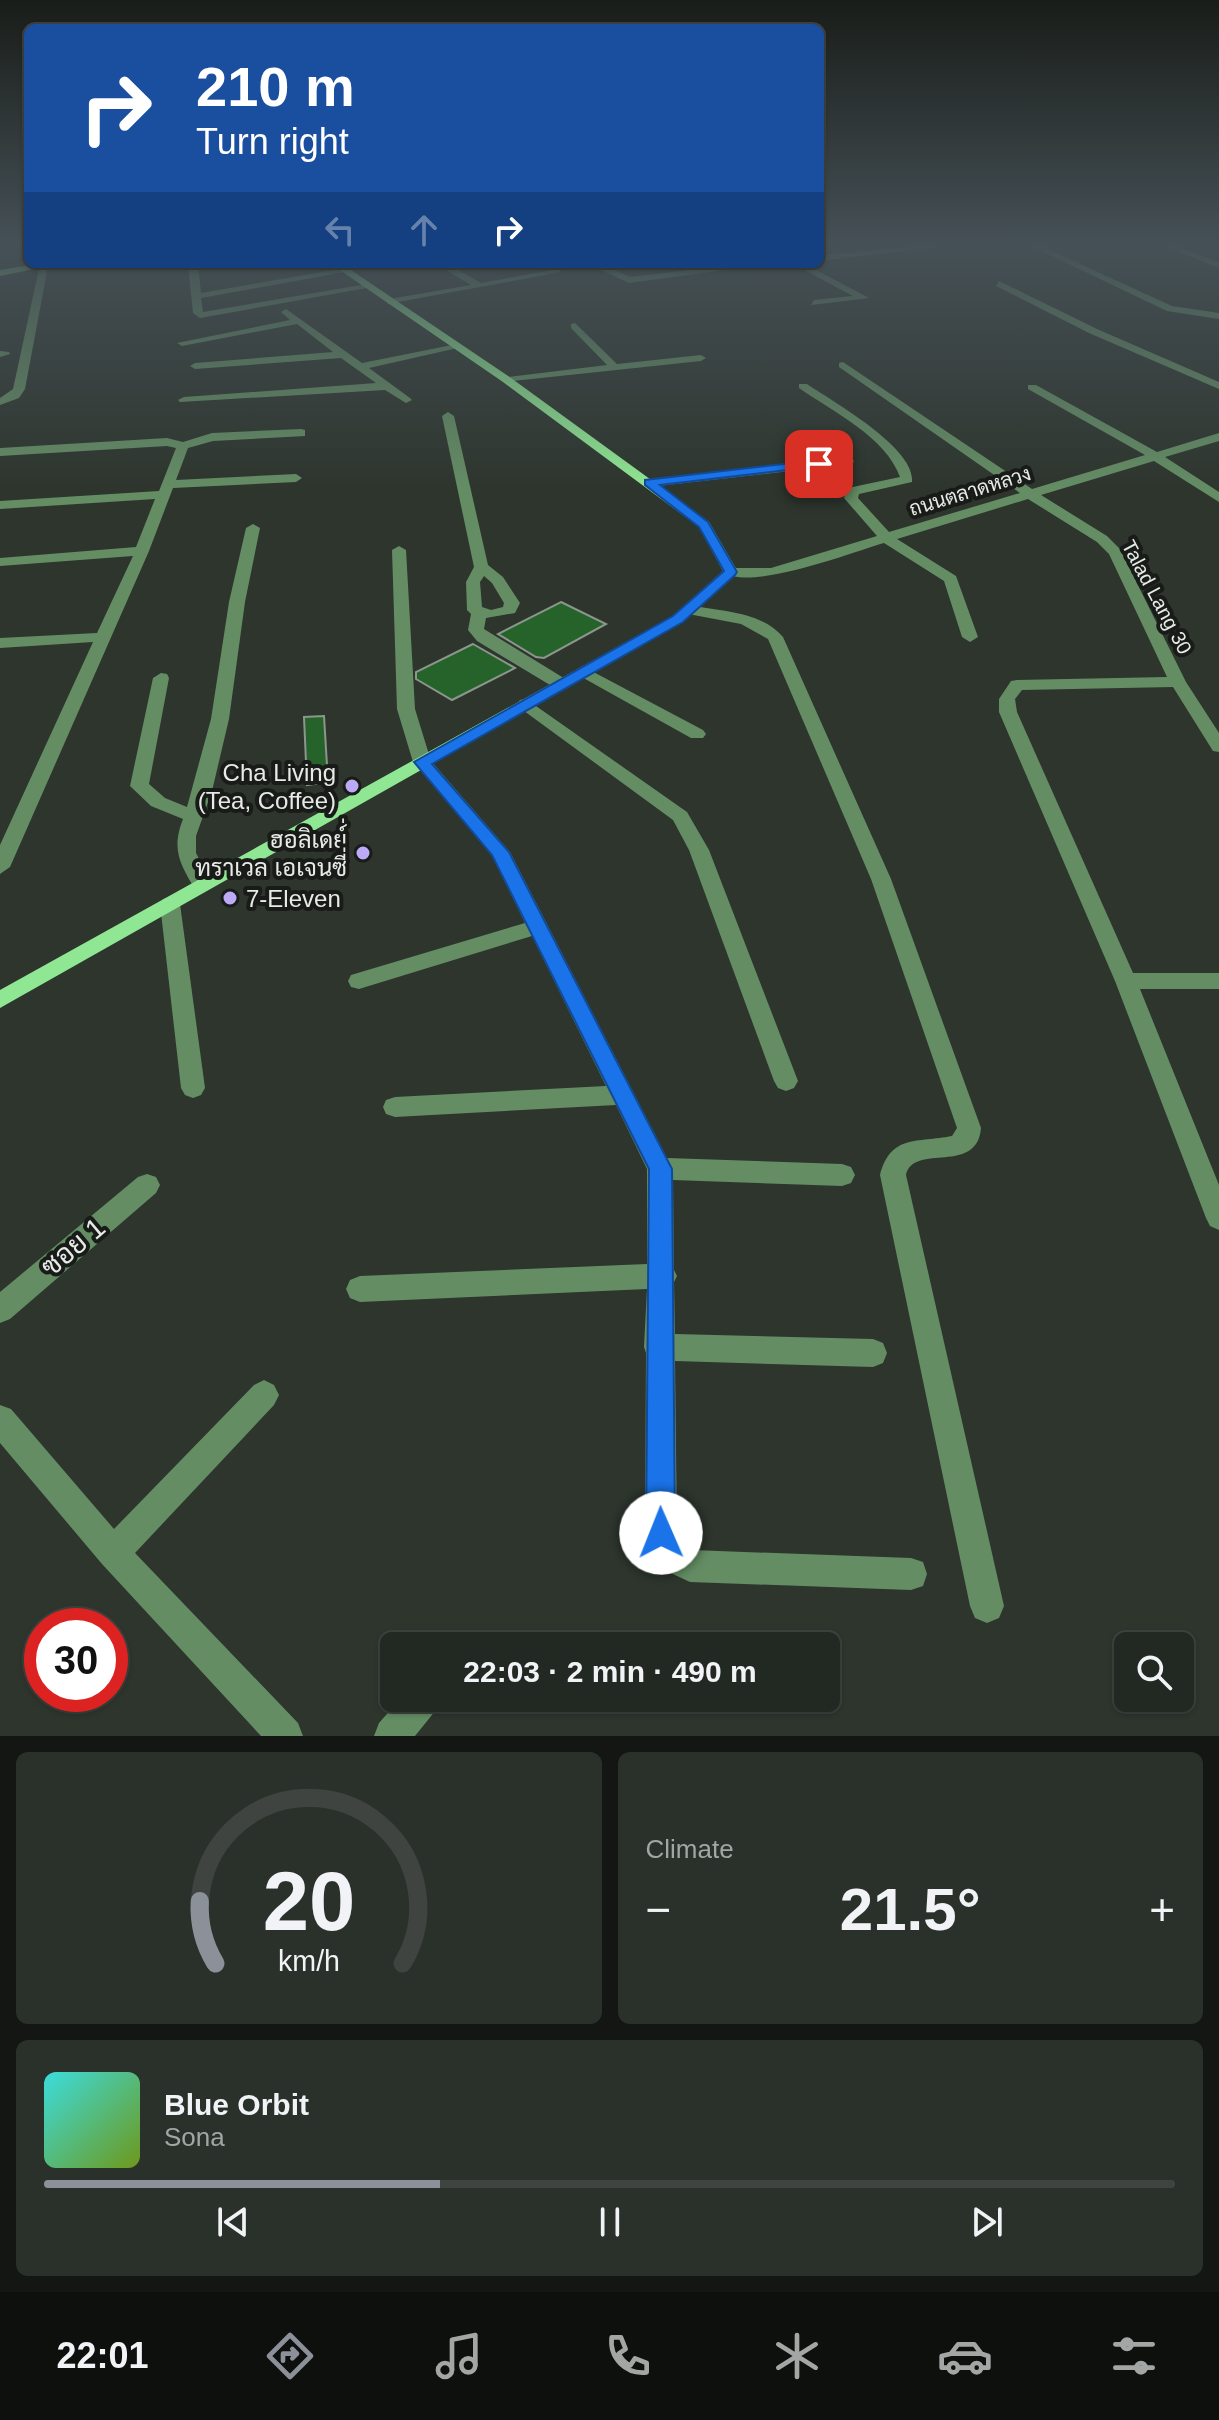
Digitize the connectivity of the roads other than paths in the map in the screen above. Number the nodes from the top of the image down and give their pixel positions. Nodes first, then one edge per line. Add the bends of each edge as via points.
1 (33, 328) edge
2 (262, 328) edge
3 (309, 328) edge
4 (429, 328) edge
5 (577, 328) edge
6 (1087, 328) edge
7 (182, 343) dead end
8 (457, 347) junction
9 (345, 354) junction
10 (701, 358) dead end
11 (843, 365) dead end
12 (195, 366) dead end
13 (361, 366) junction
14 (615, 368) junction
15 (507, 380) junction
16 (387, 386) junction
17 (803, 386) dead end
18 (1219, 386) edge
19 (1032, 387) dead end
20 (184, 400) dead end
21 (406, 400) dead end
22 (0, 402) edge
23 (448, 416) dead end
24 (301, 433) dead end
25 (1219, 437) edge
26 (183, 446) junction
27 (0, 452) edge
28 (1155, 456) junction
29 (848, 461) dead end
30 (296, 478) dead end
31 (649, 483) junction
32 (166, 489) junction
33 (1030, 494) junction
34 (1219, 498) edge
35 (0, 505) edge
36 (253, 528) dead end
37 (886, 538) junction
38 (399, 550) dead end
39 (142, 551) junction
40 (0, 562) edge
41 (481, 567) junction
42 (731, 572) junction
43 (688, 610) junction
44 (479, 613) junction
45 (104, 637) junction
46 (970, 637) dead end
47 (0, 643) edge
48 (584, 672) junction
49 (161, 678) dead end
50 (1178, 682) junction
51 (561, 684) junction
52 (526, 704) junction
53 (697, 734) dead end
54 (1219, 747) edge
55 (422, 762) junction
56 (192, 816) junction
57 (0, 867) edge
58 (203, 886) junction
59 (170, 904) junction
60 (538, 927) junction
61 (359, 981) dead end
62 (1126, 981) junction
63 (1219, 981) edge
64 (0, 1000) edge
65 (786, 1081) dead end
66 (193, 1088) dead end
67 (624, 1095) junction
68 (395, 1107) dead end
69 (660, 1169) junction
70 (842, 1175) dead end
71 (147, 1185) dead end
72 (1219, 1218) edge
73 (663, 1276) junction
74 (360, 1289) dead end
75 (0, 1310) edge
76 (658, 1347) junction
77 (873, 1353) dead end
78 (264, 1395) dead end
79 (0, 1420) edge
80 (113, 1553) junction
81 (911, 1574) dead end
82 (987, 1606) dead end
83 (412, 1712) edge
84 (285, 1736) edge
85 (392, 1736) edge

1 - 22 street via 19,389
2 - 7 street
3 - 9 street
4 - 8 main road
5 - 14 street
6 - 18 street
8 - 13 street
8 - 15 main road
9 - 12 street
9 - 13 street
10 - 14 street
11 - 33 street, Talad Lang 30
13 - 16 street
14 - 15 street
15 - 31 main road
16 - 20 street
16 - 21 street
17 - 37 street via 872,435 905,468 907,479 902,482 850,495
19 - 28 street
23 - 41 street
24 - 26 street via 212,437
25 - 28 street, ถนนตลาดหลวง
26 - 27 street via 167,442
26 - 32 street
28 - 33 street, ถนนตลาดหลวง
28 - 34 street
29 - 31 street
30 - 32 street
31 - 42 main road via 704,525
32 - 35 street
32 - 39 street
33 - 37 street, ถนนตลาดหลวง
33 - 50 street, Talad Lang 30 via 1115,552
36 - 56 street via 220,719
37 - 42 street, ถนนตลาดหลวง via 772,572
37 - 46 street via 951,579
38 - 55 street via 406,709
39 - 40 street
39 - 45 street
41 - 44 street via 472,589
41 - 44 street via 498,580 513,605 499,614
42 - 43 main road
43 - 48 main road
43 - 82 street via 753,624 775,637 873,856 969,1128 968,1138 959,1145 905,1153 893,1175
44 - 51 street via 476,630 483,638
45 - 47 street
45 - 57 street
48 - 51 main road
48 - 53 street
49 - 56 street via 139,786 158,802
50 - 54 street, Talad Lang 30
50 - 62 street via 1017,685 1007,699 1008,712
51 - 52 main road
52 - 55 main road
52 - 65 street via 680,816 699,850
55 - 58 main road
55 - 60 street via 500,852
56 - 58 street via 186,853
58 - 59 main road
59 - 64 main road
59 - 66 street
60 - 61 street
60 - 67 street
62 - 63 street
62 - 72 street
67 - 68 street
67 - 69 street
69 - 70 street
69 - 73 street
71 - 75 street, ซอย 1
73 - 74 street
73 - 76 street
76 - 77 street
76 - 81 street via 661,1533 669,1556 690,1566
78 - 80 street
79 - 80 street
80 - 84 street
83 - 85 street

